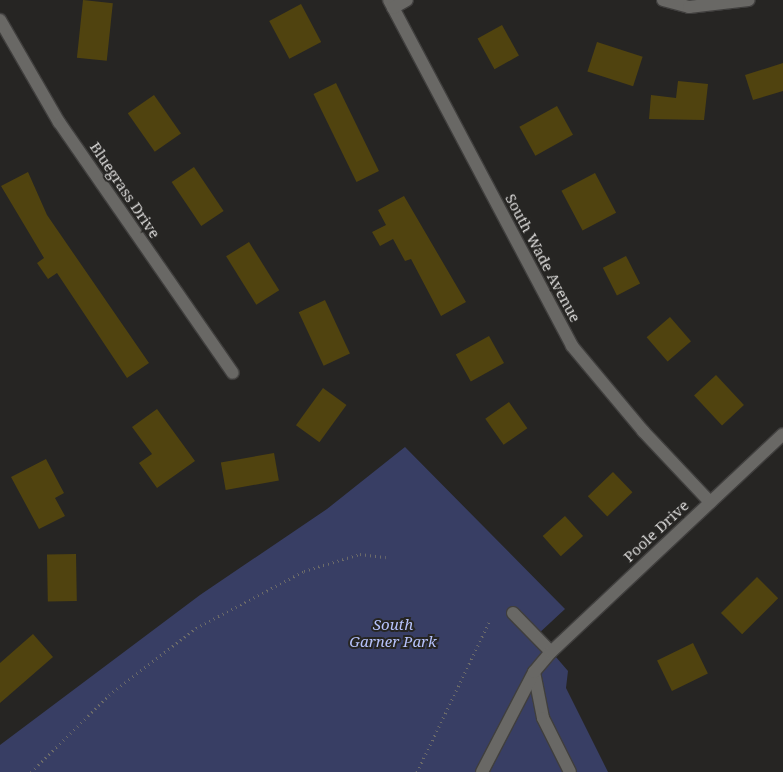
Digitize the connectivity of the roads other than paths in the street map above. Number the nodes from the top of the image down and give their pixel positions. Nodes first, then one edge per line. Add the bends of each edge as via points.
1 (407, 0) edge
2 (663, 0) edge
3 (749, 0) edge
4 (391, 4) edge
5 (0, 20) edge
6 (232, 373) dead end
7 (783, 434) edge
8 (710, 502) junction
9 (513, 613) dead end
10 (551, 652) junction
11 (534, 672) junction
12 (482, 772) edge
13 (570, 772) edge

1 - 4 street
2 - 3 street via 689,7
4 - 8 street, South Wade Avenue via 572,346 642,431
5 - 6 street, Bluegrass Drive via 59,122
7 - 8 street, Poole Drive
8 - 10 street, Poole Drive
9 - 10 street
10 - 11 street, Poole Drive
11 - 12 street, Poole Drive
11 - 13 street via 543,718

